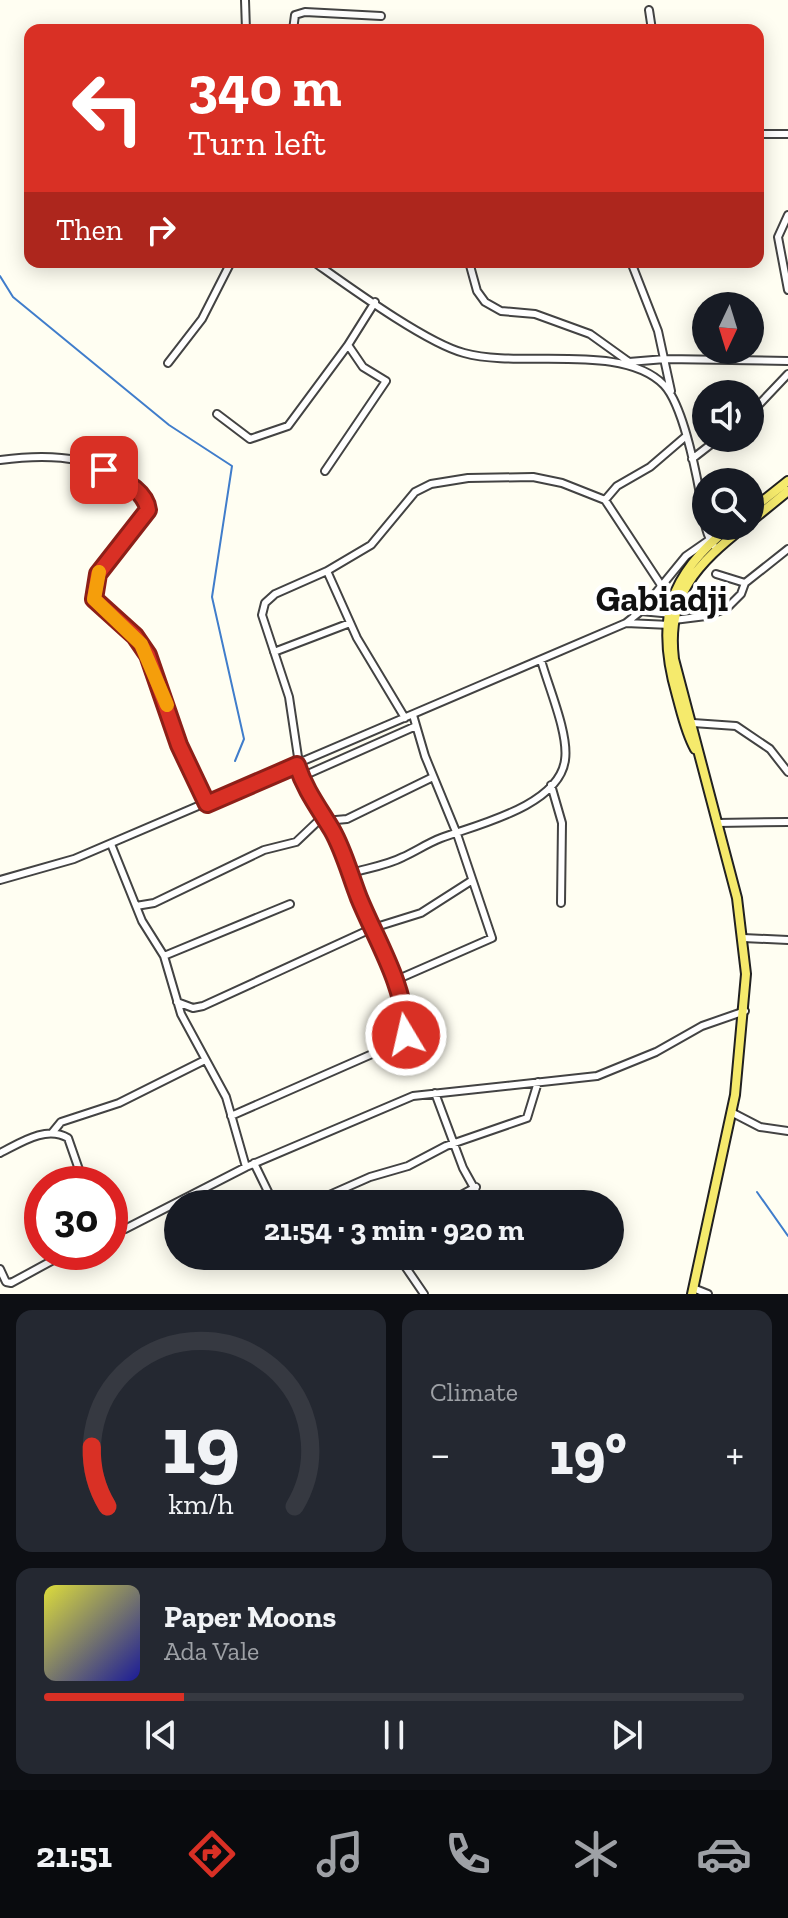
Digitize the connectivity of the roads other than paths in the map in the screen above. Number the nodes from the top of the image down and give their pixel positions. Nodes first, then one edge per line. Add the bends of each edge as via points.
1 (245, 0) edge
2 (649, 10) dead end
3 (381, 16) dead end
4 (246, 24) edge
5 (295, 24) edge
6 (651, 24) edge
7 (764, 134) edge
8 (788, 134) edge
9 (788, 215) edge
10 (228, 268) edge
11 (323, 268) edge
12 (471, 268) edge
13 (633, 268) edge
14 (788, 290) edge
15 (375, 302) junction
16 (348, 345) junction
17 (665, 359) junction
18 (788, 361) edge
19 (629, 362) junction
20 (168, 363) dead end
21 (788, 374) edge
22 (672, 395) junction
23 (764, 399) edge
24 (217, 414) dead end
25 (685, 437) junction
26 (701, 452) edge
27 (692, 459) junction
28 (0, 460) edge
29 (325, 471) dead end
30 (788, 481) edge
31 (788, 491) edge
32 (605, 500) junction
33 (764, 500) edge
34 (764, 511) edge
35 (716, 540) edge
36 (719, 540) edge
37 (712, 544) junction
38 (788, 549) edge
39 (327, 571) junction
40 (716, 574) dead end
41 (745, 583) junction
42 (661, 585) junction
43 (641, 611) junction
44 (671, 619) junction
45 (350, 623) junction
46 (626, 623) junction
47 (274, 652) junction
48 (541, 660) junction
49 (413, 715) junction
50 (405, 718) junction
51 (693, 723) junction
52 (416, 726) junction
53 (698, 754) junction
54 (297, 765) junction
55 (788, 772) edge
56 (301, 777) junction
57 (433, 777) junction
58 (551, 785) junction
59 (207, 804) junction
60 (325, 821) junction
61 (788, 822) edge
62 (717, 823) junction
63 (457, 834) junction
64 (111, 844) junction
65 (351, 873) junction
66 (0, 880) edge
67 (471, 881) junction
68 (561, 903) dead end
69 (290, 904) dead end
70 (136, 906) junction
71 (373, 928) junction
72 (743, 938) junction
73 (788, 940) edge
74 (164, 956) junction
75 (396, 980) junction
76 (177, 1002) junction
77 (745, 1011) junction
78 (205, 1060) junction
79 (538, 1082) junction
80 (435, 1093) junction
81 (731, 1112) junction
82 (231, 1116) junction
83 (788, 1131) edge
84 (52, 1133) junction
85 (454, 1144) junction
86 (0, 1153) edge
87 (254, 1163) junction
88 (78, 1166) edge
89 (246, 1167) junction
90 (476, 1187) junction
91 (267, 1190) edge
92 (343, 1190) edge
93 (471, 1190) edge
94 (477, 1190) edge
95 (128, 1227) edge
96 (0, 1269) edge
97 (36, 1270) edge
98 (408, 1270) edge
99 (692, 1291) edge
100 (424, 1294) edge
101 (708, 1294) edge

1 - 4 street
2 - 6 street
3 - 5 street via 298,13
7 - 8 street
9 - 14 street via 778,237
10 - 20 street via 202,319
11 - 15 street
12 - 19 street via 477,291 489,304 590,334
13 - 17 street
15 - 16 street
15 - 19 street via 462,353
16 - 24 street via 285,428 250,439
16 - 29 street via 363,367 386,381
17 - 18 street
17 - 19 street
17 - 22 street
19 - 22 street
21 - 23 street
22 - 25 street
25 - 27 street
25 - 32 street
26 - 27 street
27 - 37 street
28 - 59 street via 48,454 79,459 119,478 146,500 148,510 98,574 93,593 148,655 179,745
30 - 33 main road
31 - 34 main road
32 - 39 street via 533,477 431,484 397,509 375,542
32 - 42 street
35 - 37 main road
36 - 37 main road
37 - 42 street via 686,556
37 - 44 main road via 684,573
38 - 41 street
39 - 45 street
39 - 47 street via 265,603 262,615
40 - 41 street
41 - 44 street via 741,594 715,614
42 - 43 street
43 - 44 street
43 - 46 street
44 - 46 street
44 - 51 main road via 674,659
44 - 53 main road via 667,661
45 - 47 street
45 - 50 street
46 - 48 street
47 - 54 street via 289,697
48 - 49 street
48 - 58 street via 566,753 562,772
49 - 50 street
49 - 52 street
50 - 54 street
51 - 53 main road
51 - 55 street via 736,726 770,749
52 - 56 street
52 - 57 street
53 - 62 main road
54 - 56 street
54 - 59 street
56 - 60 street
57 - 60 street via 347,819
57 - 63 street
58 - 63 street via 519,810
58 - 68 street via 562,823
59 - 64 street
60 - 65 street
60 - 70 street via 296,842 264,850 154,903
61 - 62 street
62 - 72 main road
63 - 65 street
63 - 67 street
64 - 66 street
64 - 70 street
65 - 71 street
67 - 71 street via 421,913
67 - 75 street via 492,938
69 - 74 street
70 - 74 street
71 - 75 street
71 - 76 street via 203,1006
72 - 73 street
72 - 77 main road
74 - 76 street
75 - 82 street via 404,1040
76 - 78 street
77 - 79 street via 605,1073
77 - 81 main road
78 - 82 street
78 - 84 street via 119,1103 61,1122
79 - 80 street
79 - 85 street via 527,1118
80 - 85 street
80 - 87 street via 413,1096
81 - 83 street via 760,1127
81 - 99 main road
82 - 89 street
84 - 86 street
84 - 88 street via 68,1138
85 - 90 street
85 - 92 street
87 - 89 street
87 - 91 street
89 - 95 street
90 - 93 street
90 - 94 street
96 - 97 street via 6,1282
98 - 100 street
99 - 101 street

